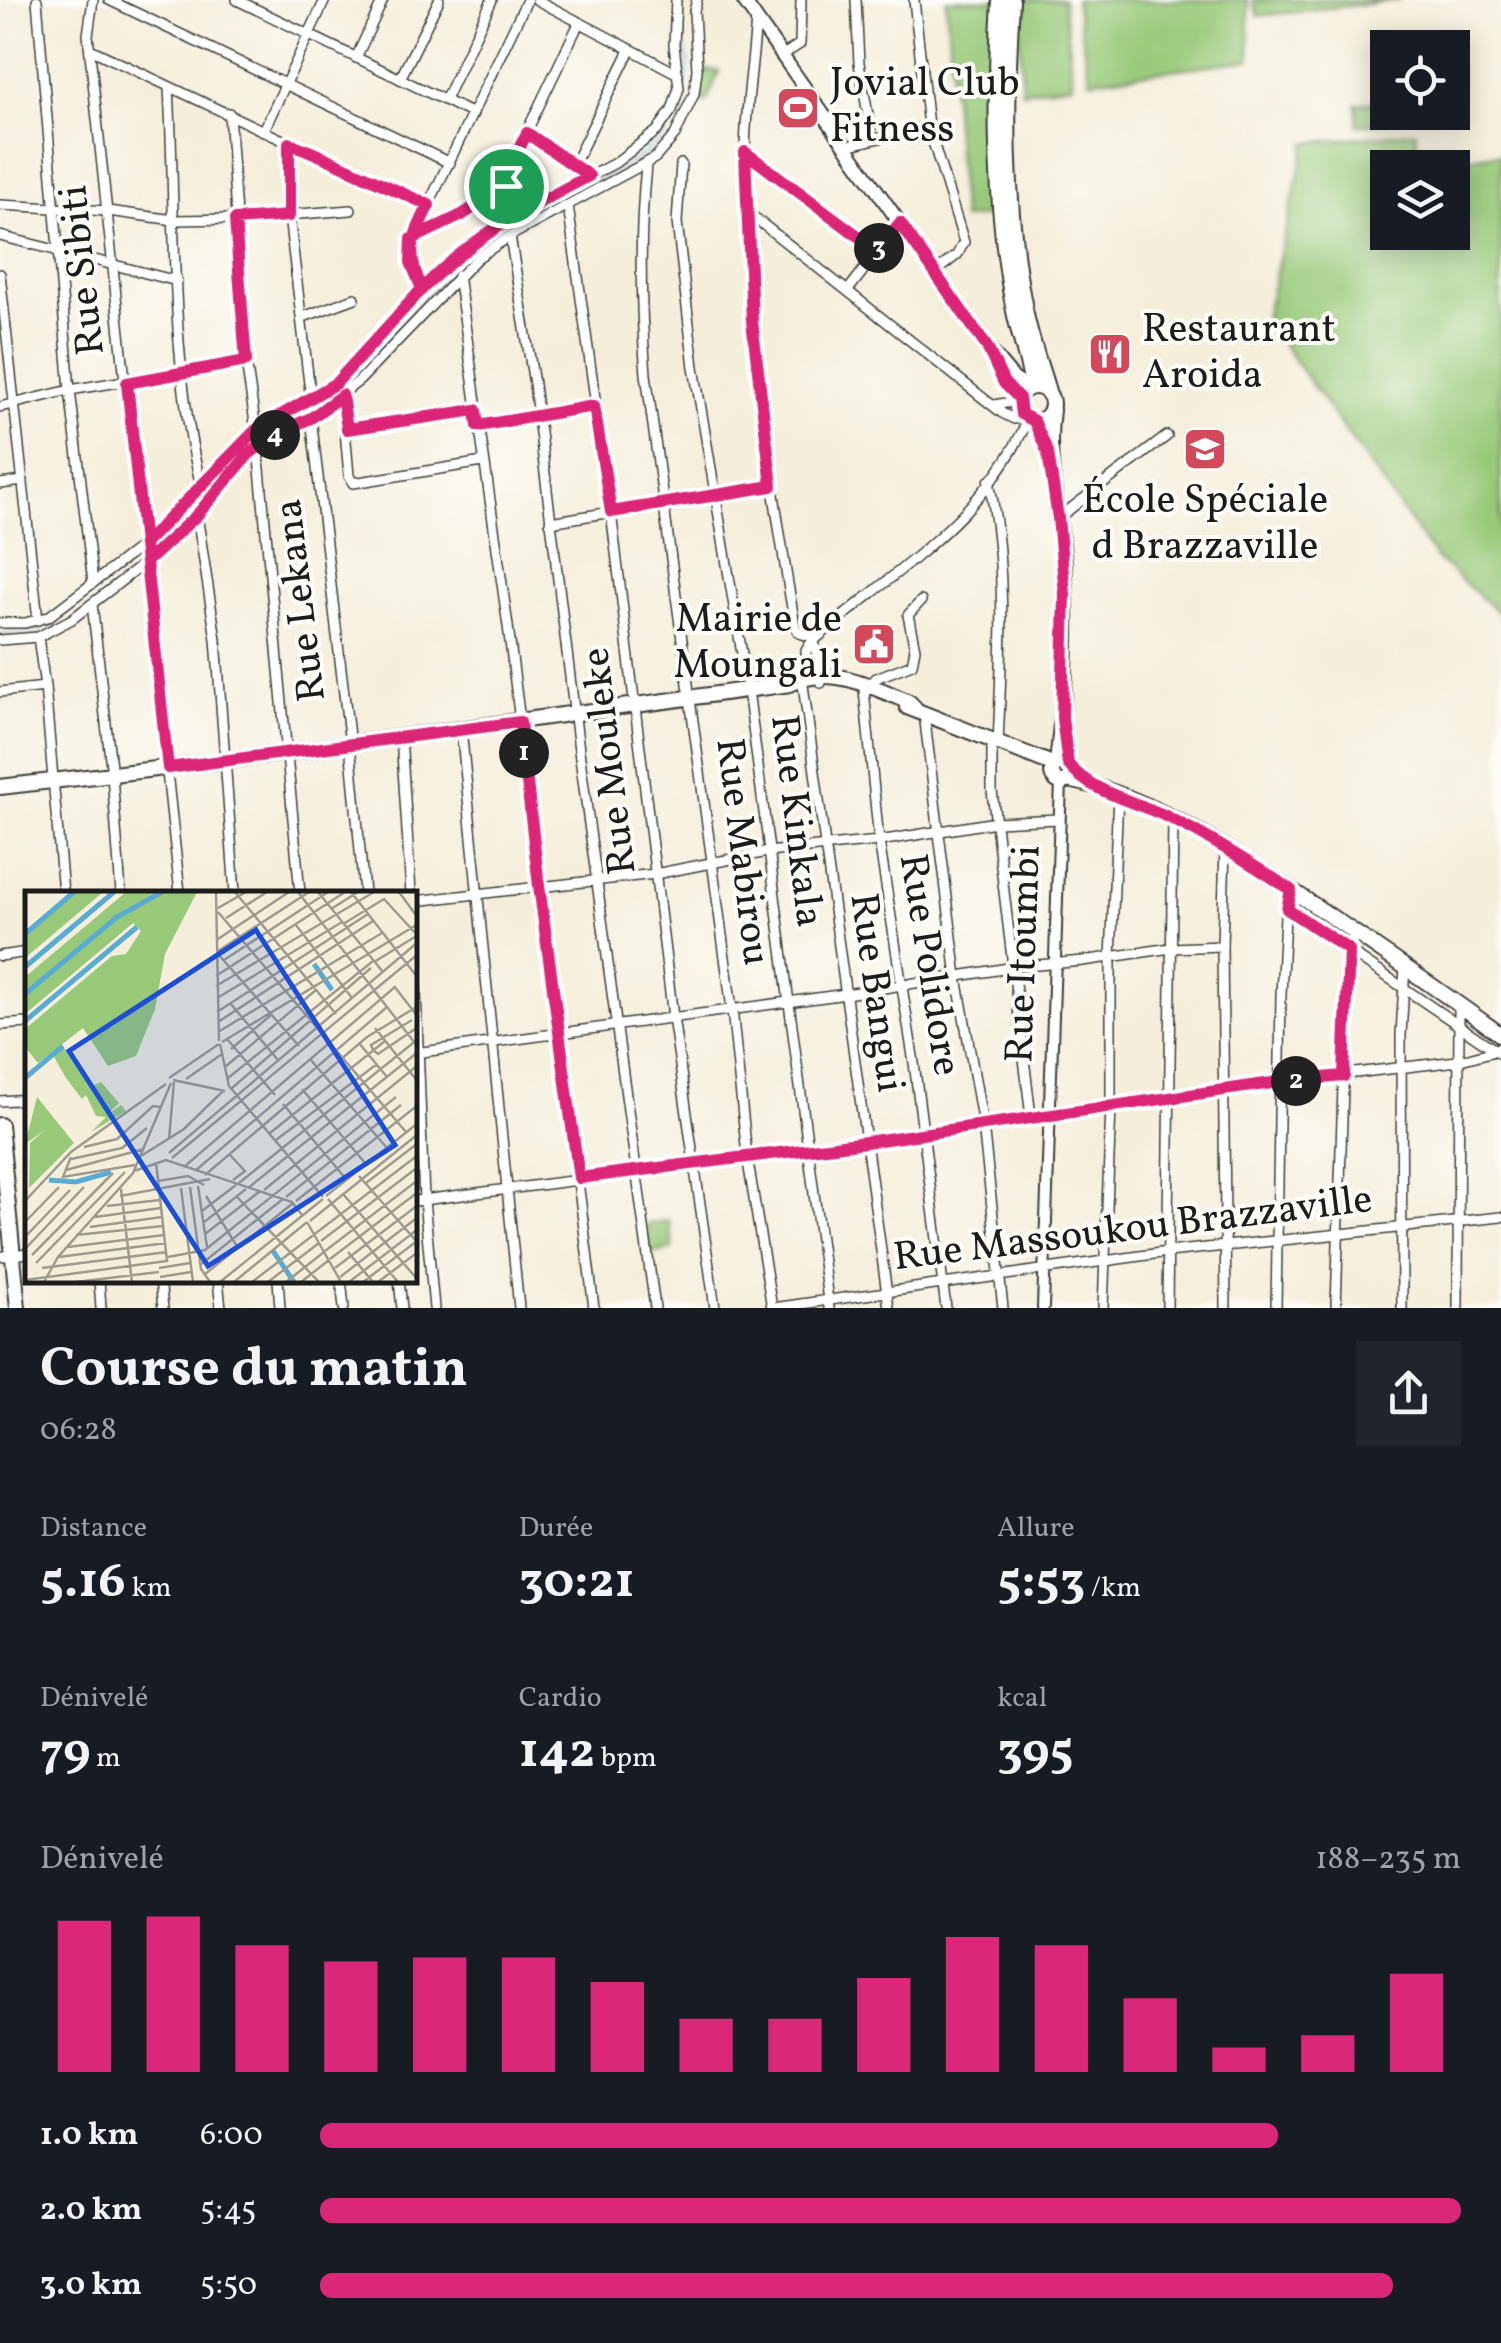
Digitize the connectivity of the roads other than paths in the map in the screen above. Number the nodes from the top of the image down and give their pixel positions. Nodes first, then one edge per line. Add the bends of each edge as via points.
1 (37, 0) edge
2 (93, 0) edge
3 (109, 0) edge
4 (238, 0) edge
5 (267, 0) edge
6 (324, 0) edge
7 (383, 0) edge
8 (439, 0) edge
9 (492, 0) edge
10 (528, 0) edge
11 (537, 0) edge
12 (676, 0) edge
13 (697, 0) edge
14 (743, 0) edge
15 (800, 0) edge
16 (856, 0) edge
17 (914, 0) edge
18 (1000, 0) edge
19 (1012, 0) edge
20 (262, 12) junction
21 (756, 19) junction
22 (579, 22) junction
23 (308, 35) junction
24 (90, 48) junction
25 (630, 50) junction
26 (782, 55) junction
27 (356, 58) junction
28 (678, 74) junction
29 (400, 80) junction
30 (286, 82) junction
31 (169, 87) junction
32 (445, 100) junction
33 (229, 112) junction
34 (473, 114) junction
35 (928, 126) junction
36 (264, 130) junction
37 (527, 133) junction
38 (872, 138) junction
39 (289, 143) junction
40 (847, 146) junction
41 (745, 152) junction
42 (450, 163) junction
43 (574, 164) junction
44 (680, 164) dead end
45 (646, 165) junction
46 (589, 176) junction
47 (0, 204) edge
48 (429, 205) junction
49 (54, 206) junction
50 (568, 206) junction
51 (351, 210) dead end
52 (108, 211) junction
53 (746, 211) junction
54 (289, 216) junction
55 (174, 220) junction
56 (235, 220) junction
57 (900, 223) junction
58 (0, 236) edge
59 (510, 236) junction
60 (412, 239) junction
61 (59, 250) junction
62 (877, 250) junction
63 (114, 265) junction
64 (935, 272) junction
65 (0, 274) edge
66 (458, 275) junction
67 (176, 281) junction
68 (422, 289) junction
69 (849, 289) junction
70 (355, 298) dead end
71 (303, 317) junction
72 (246, 361) junction
73 (182, 374) junction
74 (127, 383) junction
75 (70, 390) junction
76 (1048, 391) junction
77 (1024, 393) junction
78 (342, 395) junction
79 (311, 400) junction
80 (14, 404) junction
81 (994, 405) junction
82 (594, 406) junction
83 (0, 407) edge
84 (476, 410) junction
85 (1052, 410) junction
86 (538, 414) junction
87 (311, 418) junction
88 (1029, 419) junction
89 (478, 426) junction
90 (347, 429) junction
91 (256, 430) junction
92 (1167, 436) dead end
93 (258, 448) junction
94 (1048, 453) junction
95 (483, 462) junction
96 (23, 480) junction
97 (989, 481) junction
98 (0, 484) edge
99 (201, 486) junction
100 (772, 486) junction
101 (716, 495) junction
102 (662, 505) junction
103 (611, 512) junction
104 (197, 515) junction
105 (1058, 518) junction
106 (550, 522) junction
107 (144, 544) junction
108 (146, 560) junction
109 (93, 584) junction
110 (920, 600) dead end
111 (92, 604) junction
112 (38, 620) junction
113 (0, 623) edge
114 (38, 637) junction
115 (815, 639) junction
116 (0, 640) edge
117 (808, 682) junction
118 (46, 687) junction
119 (867, 688) junction
120 (748, 690) junction
121 (0, 692) edge
122 (691, 698) junction
123 (636, 706) junction
124 (919, 709) junction
125 (576, 713) junction
126 (520, 722) junction
127 (461, 728) junction
128 (400, 737) junction
129 (995, 741) junction
130 (350, 744) junction
131 (287, 752) junction
132 (226, 761) junction
133 (168, 768) junction
134 (1062, 771) junction
135 (112, 776) junction
136 (53, 782) junction
137 (0, 787) edge
138 (1118, 795) junction
139 (1058, 819) junction
140 (1173, 819) junction
141 (996, 822) junction
142 (940, 831) junction
143 (879, 840) junction
144 (825, 846) junction
145 (1225, 848) junction
146 (767, 852) junction
147 (712, 862) junction
148 (654, 874) junction
149 (597, 879) junction
150 (539, 886) junction
151 (1291, 890) junction
152 (63, 891) edge
153 (121, 891) edge
154 (180, 891) edge
155 (235, 891) edge
156 (300, 891) edge
157 (364, 891) edge
158 (411, 891) edge
159 (475, 892) junction
160 (418, 901) edge
161 (1287, 909) junction
162 (1354, 932) junction
163 (1222, 946) junction
164 (1172, 948) junction
165 (1349, 950) junction
166 (25, 952) edge
167 (0, 956) edge
168 (1111, 958) junction
169 (1055, 964) junction
170 (1405, 966) junction
171 (1015, 968) junction
172 (957, 976) junction
173 (902, 984) junction
174 (1403, 990) junction
175 (846, 994) junction
176 (789, 1000) junction
177 (1460, 1004) junction
178 (732, 1009) junction
179 (673, 1017) junction
180 (25, 1023) edge
181 (0, 1025) edge
182 (615, 1025) junction
183 (1458, 1026) junction
184 (558, 1031) junction
185 (1501, 1035) edge
186 (492, 1043) junction
187 (1499, 1050) edge
188 (418, 1053) edge
189 (1457, 1061) junction
190 (1402, 1068) junction
191 (1344, 1076) junction
192 (1279, 1082) junction
193 (1225, 1090) junction
194 (25, 1099) edge
195 (1169, 1100) junction
196 (0, 1101) edge
197 (1111, 1107) junction
198 (1051, 1115) junction
199 (1031, 1117) junction
200 (0, 1125) edge
201 (983, 1125) junction
202 (418, 1127) edge
203 (922, 1132) junction
204 (866, 1142) junction
205 (809, 1150) junction
206 (748, 1156) junction
207 (693, 1164) junction
208 (634, 1172) junction
209 (579, 1178) junction
210 (506, 1188) junction
211 (419, 1201) edge
212 (0, 1217) edge
213 (1501, 1217) edge
214 (1459, 1222) junction
215 (1402, 1226) junction
216 (1339, 1233) junction
217 (1278, 1241) junction
218 (1226, 1246) junction
219 (1168, 1252) junction
220 (15, 1254) edge
221 (1106, 1262) junction
222 (1044, 1270) junction
223 (999, 1274) junction
224 (942, 1282) junction
225 (99, 1283) edge
226 (160, 1283) edge
227 (218, 1283) edge
228 (278, 1283) edge
229 (341, 1283) edge
230 (399, 1283) edge
231 (886, 1290) junction
232 (829, 1304) edge
233 (9, 1308) edge
234 (18, 1308) edge
235 (101, 1308) edge
236 (163, 1308) edge
237 (221, 1308) edge
238 (280, 1308) edge
239 (344, 1308) edge
240 (402, 1308) edge
241 (434, 1308) edge
242 (520, 1308) edge
243 (594, 1308) edge
244 (655, 1308) edge
245 (714, 1308) edge
246 (773, 1308) edge
247 (889, 1308) edge
248 (946, 1308) edge
249 (1003, 1308) edge
250 (1043, 1308) edge
251 (1103, 1308) edge
252 (1167, 1308) edge
253 (1226, 1308) edge
254 (1276, 1308) edge
255 (1336, 1308) edge
256 (1402, 1308) edge
257 (1458, 1308) edge

1 - 49 street
2 - 24 street, Rue Sibiti
3 - 30 street
4 - 20 street
5 - 20 street
6 - 23 street
7 - 27 street
8 - 29 street
9 - 32 street
10 - 34 street
11 - 22 street
12 - 28 street
13 - 45 street via 694,94 675,135
14 - 21 main road
15 - 26 street via 800,44
16 - 38 street
17 - 35 street
18 - 77 main road via 1000,192
19 - 76 main road via 1014,211 1025,310
20 - 23 street
21 - 26 main road
21 - 41 street
22 - 25 street
22 - 37 street
23 - 27 street
23 - 30 street
24 - 31 street
24 - 52 street, Rue Sibiti
25 - 28 street
25 - 43 street
26 - 40 main road
27 - 29 street
28 - 46 street via 677,99 657,132
29 - 32 street
30 - 36 street
30 - 42 street
31 - 33 street
31 - 55 street
32 - 34 street
33 - 36 street
33 - 56 street
34 - 42 street
35 - 38 street
35 - 64 street via 964,242
36 - 39 street
37 - 43 street
37 - 60 street via 503,189
38 - 40 street
39 - 48 street
39 - 54 street
40 - 57 main road
41 - 53 street
41 - 62 street
42 - 48 street
43 - 46 street
44 - 101 street, Rue Kinkala via 682,272
45 - 50 street
45 - 102 street, Rue Mabirou via 640,299
46 - 68 street via 501,222
47 - 49 street
48 - 60 street
49 - 52 street
49 - 61 street
50 - 59 street
50 - 82 street, Rue Mouleke
51 - 54 street
52 - 55 street
52 - 63 street, Rue Sibiti
53 - 69 street
53 - 100 street
54 - 56 street
54 - 71 street
55 - 56 street
55 - 67 street
56 - 72 street
57 - 62 street
57 - 64 main road
58 - 61 street
59 - 66 street
59 - 86 street
60 - 68 street via 411,262
61 - 63 street
61 - 75 street
62 - 69 street
63 - 67 street
63 - 74 street, Rue Sibiti
64 - 77 main road
65 - 80 street
66 - 78 street
66 - 84 street
67 - 73 street
68 - 79 street via 336,383
69 - 81 street
70 - 71 street
71 - 79 street
72 - 73 street
72 - 91 street
73 - 74 street
73 - 99 street
74 - 75 street
74 - 107 street, Rue Sibiti
75 - 80 street
75 - 109 street
76 - 77 main road
76 - 85 main road
77 - 81 street
77 - 88 main road
78 - 87 street
78 - 90 street
79 - 91 street
80 - 83 street
80 - 96 street
81 - 88 street via 1014,419
82 - 86 street
82 - 103 street, Rue Mouleke
84 - 89 street
84 - 90 street
85 - 88 main road
85 - 94 main road
86 - 89 street
86 - 106 street
87 - 93 street
87 - 130 street, Rue Lekana
88 - 94 main road
88 - 97 street
89 - 95 street
90 - 95 street via 353,483
91 - 99 street
92 - 105 street
93 - 104 street
93 - 131 street
94 - 105 main road
95 - 126 street
96 - 98 street
96 - 112 street
97 - 115 street via 936,542
97 - 129 street via 1001,604
99 - 107 street
100 - 101 street
100 - 115 street via 794,626
101 - 102 street
101 - 120 street, Rue Kinkala
102 - 103 street
102 - 122 street, Rue Mabirou
103 - 106 street
103 - 123 street, Rue Mouleke
104 - 108 street
104 - 132 street
105 - 134 main road via 1066,623
106 - 125 street
107 - 108 street, Rue Sibiti
107 - 109 street
108 - 111 street
108 - 133 street, Rue Sibiti
109 - 112 street
110 - 119 street via 908,615 912,664
111 - 114 street
111 - 135 street
112 - 113 street
114 - 116 street
114 - 118 street
115 - 117 street, Rue Bangui
117 - 119 main road via 841,676
117 - 120 main road
117 - 144 street, Rue Bangui
118 - 121 street
118 - 136 street
119 - 124 main road
119 - 143 street, Rue Polidore
120 - 122 main road
120 - 146 street, Rue Kinkala
122 - 123 main road
122 - 147 street, Rue Mabirou
123 - 125 main road
123 - 148 street, Rue Mouleke
124 - 129 main road
124 - 142 street
125 - 126 main road
125 - 149 street
126 - 127 main road
126 - 150 street
127 - 128 main road
127 - 159 street
128 - 130 main road
128 - 158 street
129 - 134 main road
129 - 141 street via 990,768
130 - 131 main road
130 - 157 street, Rue Lekana
131 - 132 main road
131 - 156 street
132 - 133 main road
132 - 155 street
133 - 135 main road
133 - 154 street, Rue Sibiti
134 - 138 main road
134 - 139 street, Rue Itoumbi
135 - 136 main road
135 - 153 street
136 - 137 main road
136 - 152 street
138 - 140 main road
138 - 168 street
139 - 141 street
139 - 169 street, Rue Itoumbi
140 - 145 main road
140 - 164 street
141 - 142 street
141 - 171 street
142 - 143 street
142 - 172 street
143 - 144 street
143 - 173 street, Rue Polidore
144 - 146 street
144 - 175 street, Rue Bangui
145 - 151 main road
145 - 163 street
146 - 147 street
146 - 176 street, Rue Kinkala
147 - 148 street
147 - 178 street, Rue Mabirou
148 - 149 street
148 - 179 street, Rue Mouleke
149 - 150 street
149 - 182 street
150 - 159 street
150 - 184 street
151 - 161 street
151 - 162 main road
159 - 160 street
159 - 186 street
161 - 165 street
161 - 192 street
162 - 165 street
162 - 170 main road
163 - 164 street
163 - 193 street
164 - 168 street
164 - 195 street
165 - 174 street
165 - 191 street
166 - 167 street
168 - 169 street
168 - 197 street
169 - 171 street
169 - 198 street, Rue Itoumbi
170 - 174 street
170 - 177 main road
171 - 172 street
171 - 199 street
172 - 173 street
172 - 201 street
173 - 175 street
173 - 203 street, Rue Polidore
174 - 183 street
174 - 190 street
175 - 176 street
175 - 204 street, Rue Bangui
176 - 178 street
176 - 205 street, Rue Kinkala
177 - 183 street
177 - 185 main road
178 - 179 street
178 - 206 street, Rue Mabirou
179 - 182 street
179 - 207 street, Rue Mouleke
180 - 181 street
182 - 184 street
182 - 208 street
183 - 187 street
183 - 189 street
184 - 186 street
184 - 209 street
186 - 188 street
186 - 210 street
187 - 189 street
189 - 190 street
189 - 214 street
190 - 191 street
190 - 215 street
191 - 192 street
191 - 216 street
192 - 193 street
192 - 217 street
193 - 195 street
193 - 218 street
194 - 196 street
195 - 197 street
195 - 219 street
197 - 198 street
197 - 221 street
198 - 199 street
198 - 222 street, Rue Itoumbi
199 - 201 street
200 - 220 main road
201 - 203 street
201 - 223 street
202 - 211 street
203 - 204 street
203 - 224 street, Rue Polidore
204 - 205 street
204 - 231 street, Rue Bangui
205 - 206 street
205 - 232 street, Rue Kinkala
206 - 207 street
206 - 246 street, Rue Mabirou
207 - 208 street
207 - 245 street, Rue Mouleke
208 - 209 street
208 - 244 street
209 - 210 street
209 - 243 street
210 - 211 street
210 - 242 street
211 - 241 street
212 - 220 main road
213 - 214 street, Rue Massoukou Brazzaville
214 - 215 street, Rue Massoukou Brazzaville
214 - 257 street
215 - 216 street, Rue Massoukou Brazzaville
215 - 256 street
216 - 217 street, Rue Massoukou Brazzaville
216 - 255 street
217 - 218 street, Rue Massoukou Brazzaville
217 - 254 street
218 - 219 street, Rue Massoukou Brazzaville
218 - 253 street
219 - 221 street, Rue Massoukou Brazzaville
219 - 252 street
220 - 233 main road
220 - 234 main road
221 - 222 street, Rue Massoukou Brazzaville
221 - 251 street
222 - 223 street, Rue Massoukou Brazzaville
222 - 250 street, Rue Itoumbi
223 - 224 street, Rue Massoukou Brazzaville
223 - 249 street
224 - 231 street, Rue Massoukou Brazzaville
224 - 248 street, Rue Polidore
225 - 235 street
226 - 236 street
227 - 237 street
228 - 238 street
229 - 239 street
230 - 240 street
231 - 232 street, Rue Massoukou Brazzaville
231 - 247 street, Rue Bangui
232 - 246 street, Rue Massoukou Brazzaville

